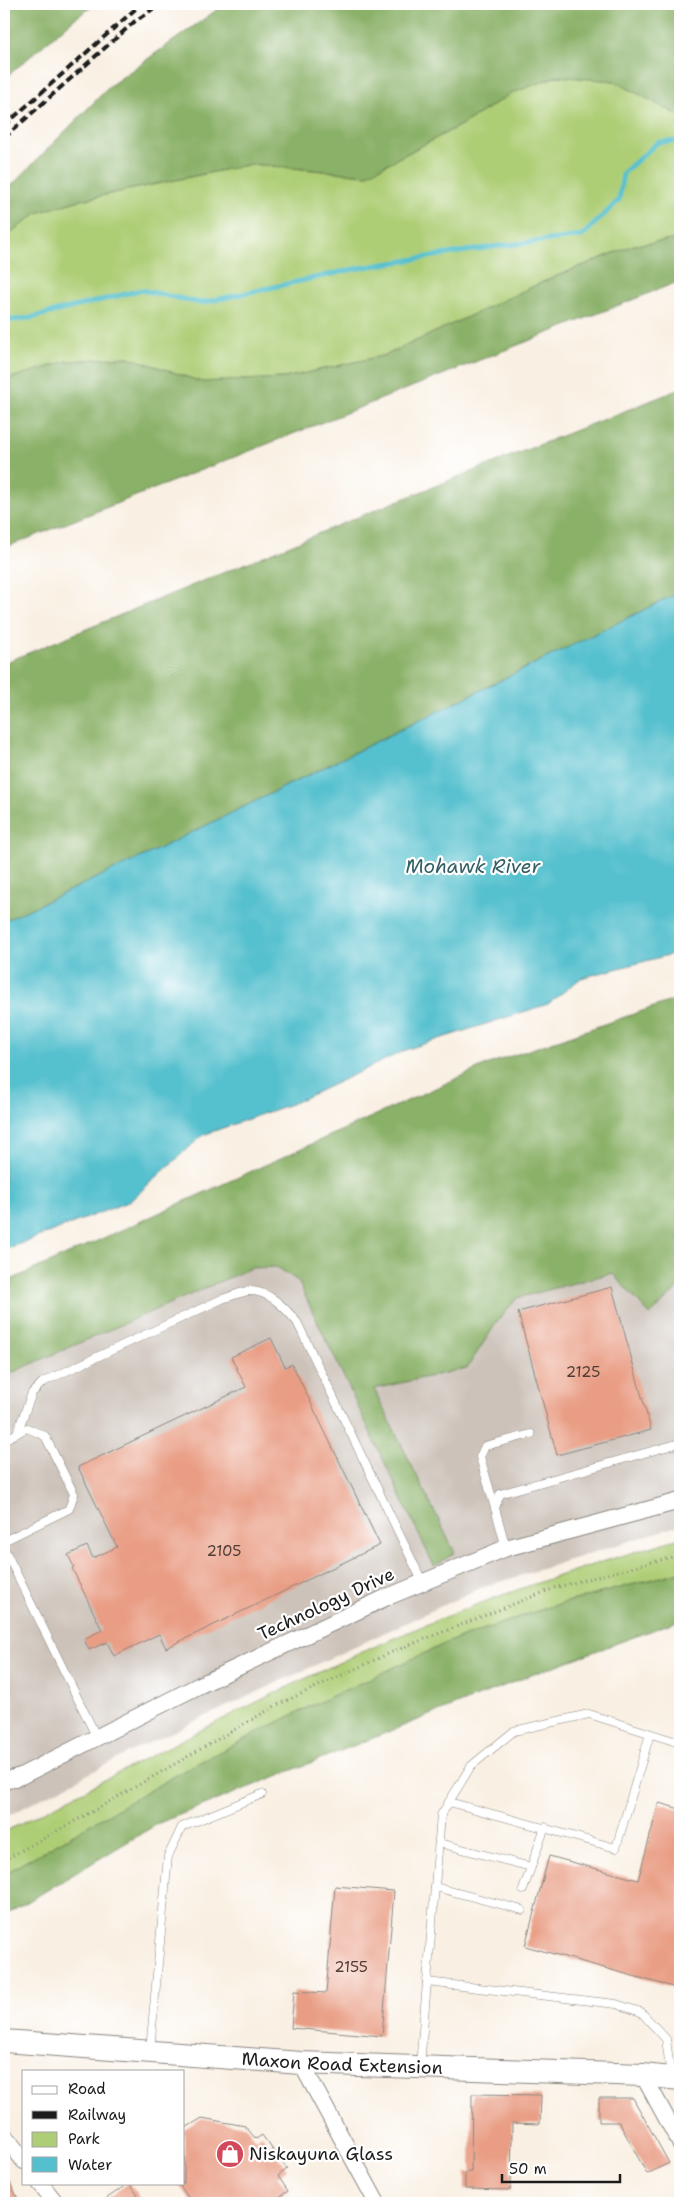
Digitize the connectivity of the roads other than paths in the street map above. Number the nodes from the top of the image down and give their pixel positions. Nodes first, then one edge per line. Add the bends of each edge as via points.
1 (17, 1433) junction
2 (531, 1434) dead end
3 (4, 1440) edge
4 (680, 1443) edge
5 (680, 1501) edge
6 (495, 1508) junction
7 (4, 1541) edge
8 (4, 1548) edge
9 (506, 1548) junction
10 (423, 1582) junction
11 (650, 1734) junction
12 (96, 1738) junction
13 (680, 1743) edge
14 (4, 1781) edge
15 (262, 1794) dead end
16 (449, 1802) junction
17 (544, 1827) junction
18 (439, 1843) junction
19 (531, 1867) junction
20 (435, 1887) junction
21 (523, 1890) dead end
22 (522, 1910) dead end
23 (427, 1982) junction
24 (4, 2041) edge
25 (149, 2052) junction
26 (301, 2063) junction
27 (420, 2068) junction
28 (643, 2075) junction
29 (676, 2079) edge
30 (4, 2135) edge
31 (680, 2143) edge
32 (22, 2158) edge
33 (41, 2184) edge
34 (56, 2203) edge
35 (377, 2203) edge

1 - 3 lane
1 - 7 lane via 27,1428 45,1436 74,1494 69,1509
1 - 10 lane via 32,1393 43,1382 222,1299 248,1291 260,1293 282,1304 297,1322
2 - 6 lane via 485,1446 480,1458
4 - 6 lane via 500,1494
5 - 9 street, Technology Drive
6 - 9 lane
8 - 12 lane
9 - 10 street, Technology Drive
10 - 12 street, Technology Drive
11 - 13 lane
11 - 16 lane via 589,1714 514,1731 470,1766
11 - 17 lane via 616,1848
12 - 14 street, Technology Drive via 21,1776
15 - 25 lane via 182,1827 168,1856
16 - 17 lane
16 - 18 lane via 441,1815
17 - 19 lane
18 - 19 lane
18 - 20 lane
19 - 21 lane
20 - 22 lane
20 - 23 lane
23 - 27 lane
23 - 29 lane via 616,2004 641,2012 666,2039
24 - 25 street, Maxon Road Extension
25 - 26 street, Maxon Road Extension
26 - 27 street, Maxon Road Extension
26 - 35 street
27 - 28 street, Maxon Road Extension
28 - 29 street, Maxon Road Extension
28 - 31 street
30 - 32 street
33 - 34 street

